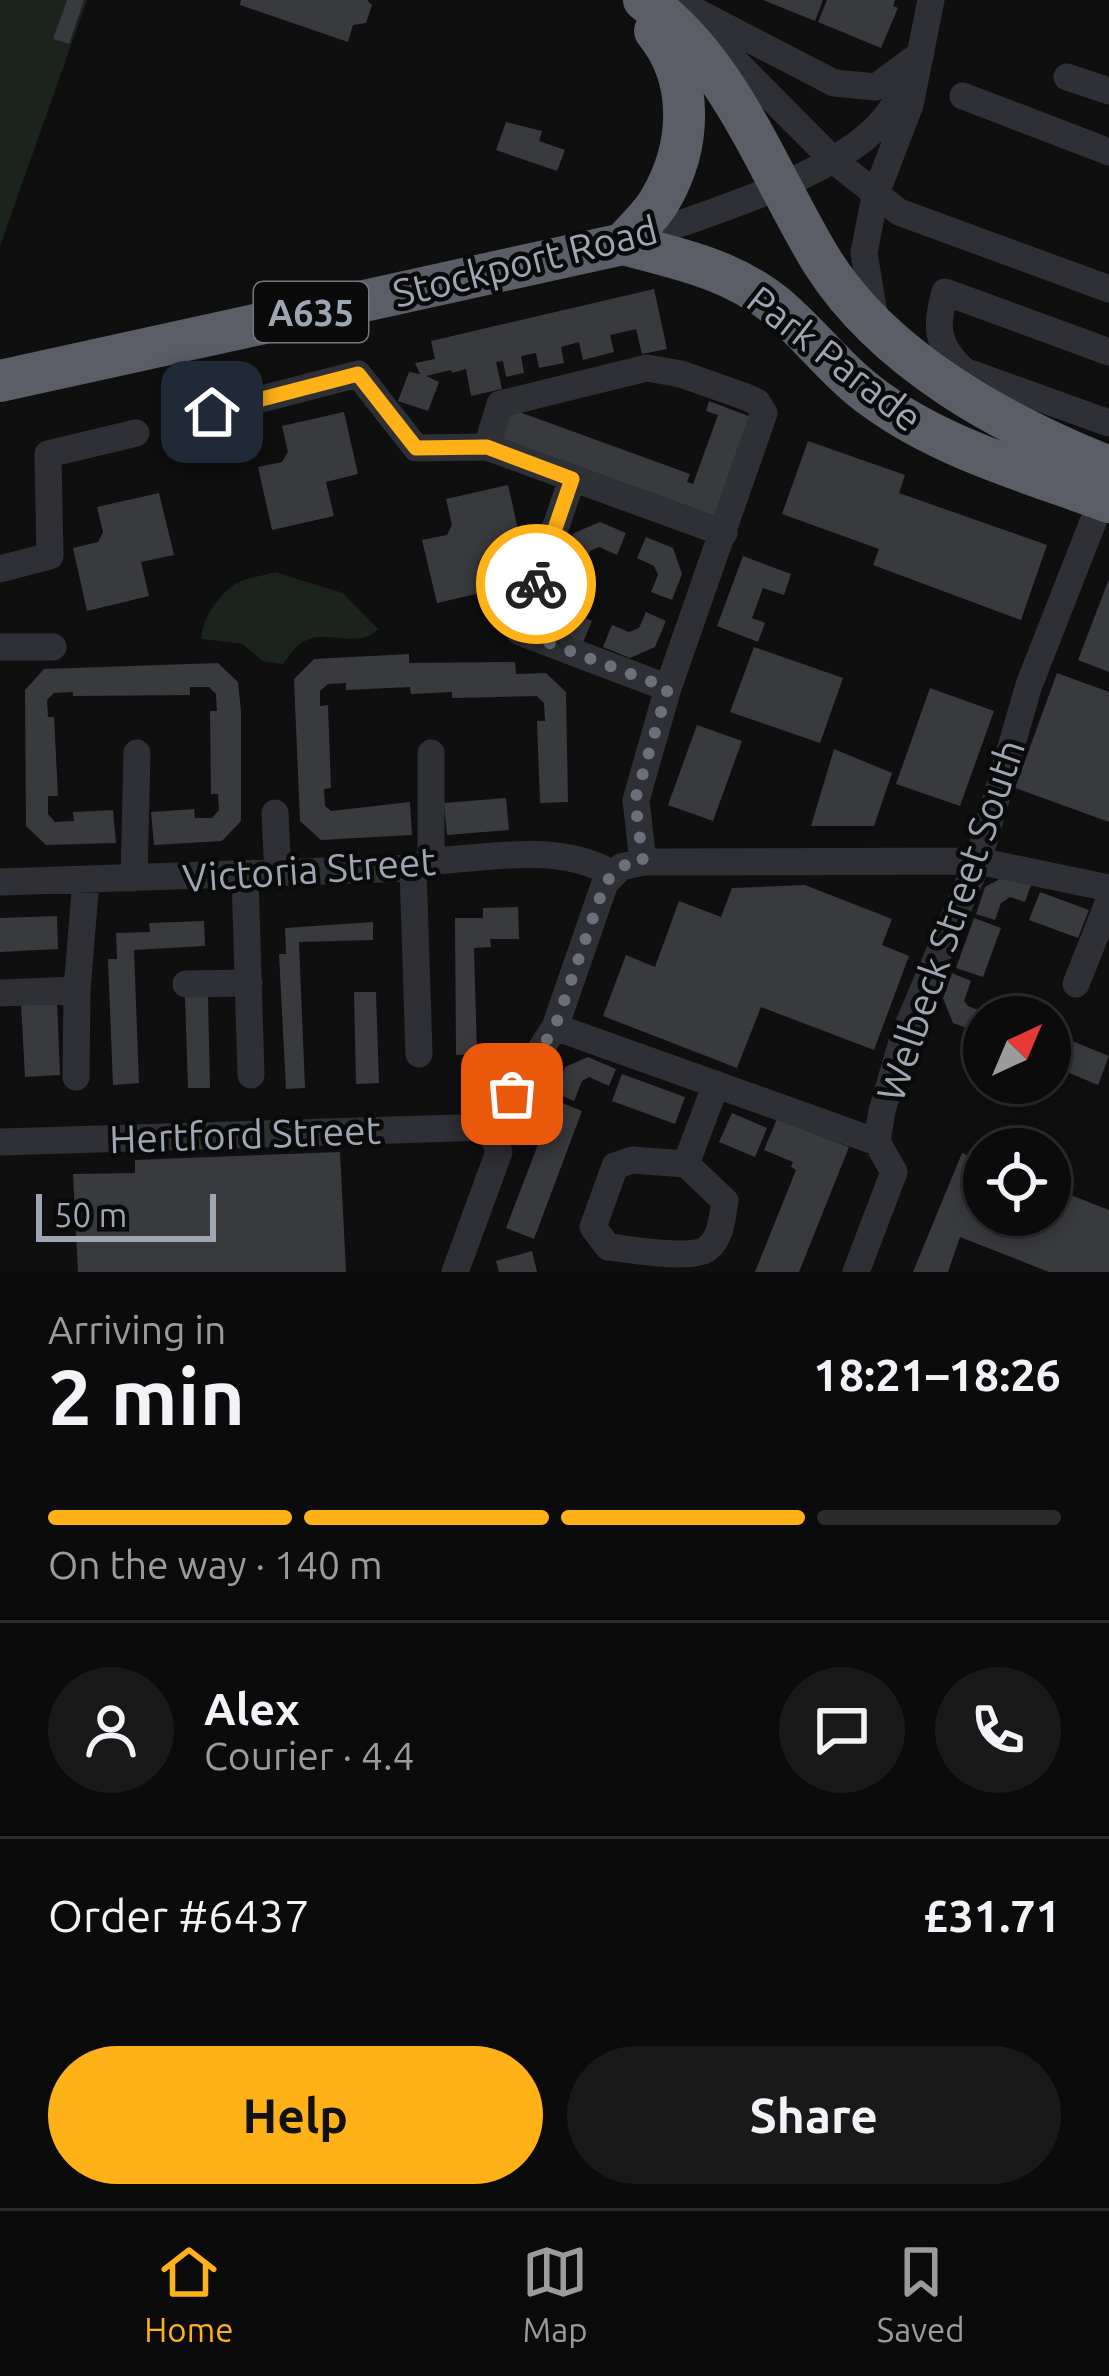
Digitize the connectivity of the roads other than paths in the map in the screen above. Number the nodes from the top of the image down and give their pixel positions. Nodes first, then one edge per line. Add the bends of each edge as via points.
1 (635, 0) edge
2 (644, 0) edge
3 (674, 0) edge
4 (931, 0) edge
5 (921, 53) junction
6 (1067, 77) dead end
7 (1109, 91) edge
8 (962, 96) dead end
9 (1109, 152) edge
10 (832, 159) junction
11 (778, 185) junction
12 (875, 196) junction
13 (623, 244) junction
14 (1109, 289) edge
15 (876, 326) junction
16 (1109, 352) edge
17 (0, 381) edge
18 (212, 412) dead end
19 (1109, 423) edge
20 (136, 433) dead end
21 (487, 447) junction
22 (572, 479) junction
23 (1107, 490) edge
24 (724, 533) junction
25 (0, 569) edge
26 (0, 647) edge
27 (53, 647) dead end
28 (668, 688) junction
29 (137, 753) dead end
30 (431, 753) dead end
31 (275, 813) dead end
32 (978, 861) junction
33 (643, 862) junction
34 (422, 864) junction
35 (278, 874) junction
36 (613, 874) junction
37 (245, 876) junction
38 (134, 878) junction
39 (86, 880) junction
40 (0, 882) edge
41 (1109, 888) edge
42 (1109, 901) edge
43 (248, 983) junction
44 (186, 984) dead end
45 (1076, 984) dead end
46 (77, 990) junction
47 (0, 992) edge
48 (555, 1027) junction
49 (418, 1054) dead end
50 (251, 1075) dead end
51 (76, 1077) dead end
52 (716, 1084) junction
53 (490, 1126) junction
54 (0, 1142) edge
55 (878, 1142) junction
56 (686, 1164) junction
57 (454, 1272) edge
58 (856, 1272) edge

1 - 13 highway via 682,80 685,120 659,203
2 - 11 highway, Park Parade via 694,46
3 - 5 street via 854,88 876,87
3 - 10 street
4 - 5 street
5 - 10 street, Stockport Road via 877,127
5 - 12 street
6 - 7 street
8 - 9 street
10 - 11 street, Stockport Road
10 - 12 street
11 - 13 street, Stockport Road
11 - 15 highway, Park Parade via 826,268
12 - 14 street via 926,223
12 - 15 street via 864,254
13 - 17 highway, Stockport Road / A635
13 - 23 highway, Park Parade / A635 via 743,283 874,399 932,434
15 - 23 highway, Park Parade via 960,395
16 - 19 street via 945,292 936,328 964,370
18 - 21 street via 358,374 416,448
20 - 25 street via 48,454 50,556
21 - 22 street
21 - 24 street via 500,404 647,368 746,397 764,413 763,426
22 - 24 street
22 - 28 street via 520,632
23 - 32 street, Welbeck Street South via 1029,685
24 - 28 street
26 - 27 street
28 - 33 street via 635,800
29 - 38 street
30 - 34 street
31 - 35 street
32 - 33 street
32 - 41 street
32 - 55 street, Welbeck Street South via 904,1035
33 - 36 street
34 - 35 street, Victoria Street
34 - 36 street, Victoria Street via 558,854
34 - 49 street
35 - 37 street, Victoria Street
36 - 48 street
37 - 38 street, Victoria Street
37 - 43 street
38 - 39 street, Victoria Street
39 - 40 street, Victoria Street
39 - 46 street
42 - 45 street
43 - 44 street
43 - 50 street
46 - 47 street
46 - 51 street
48 - 52 street
48 - 53 street
52 - 55 street
52 - 56 street
53 - 54 street, Hertford Street
53 - 57 street via 499,1152
55 - 58 street, Welbeck Street South via 894,1172
56 - 56 street via 724,1201 708,1248 693,1254 608,1247 593,1227 615,1166

